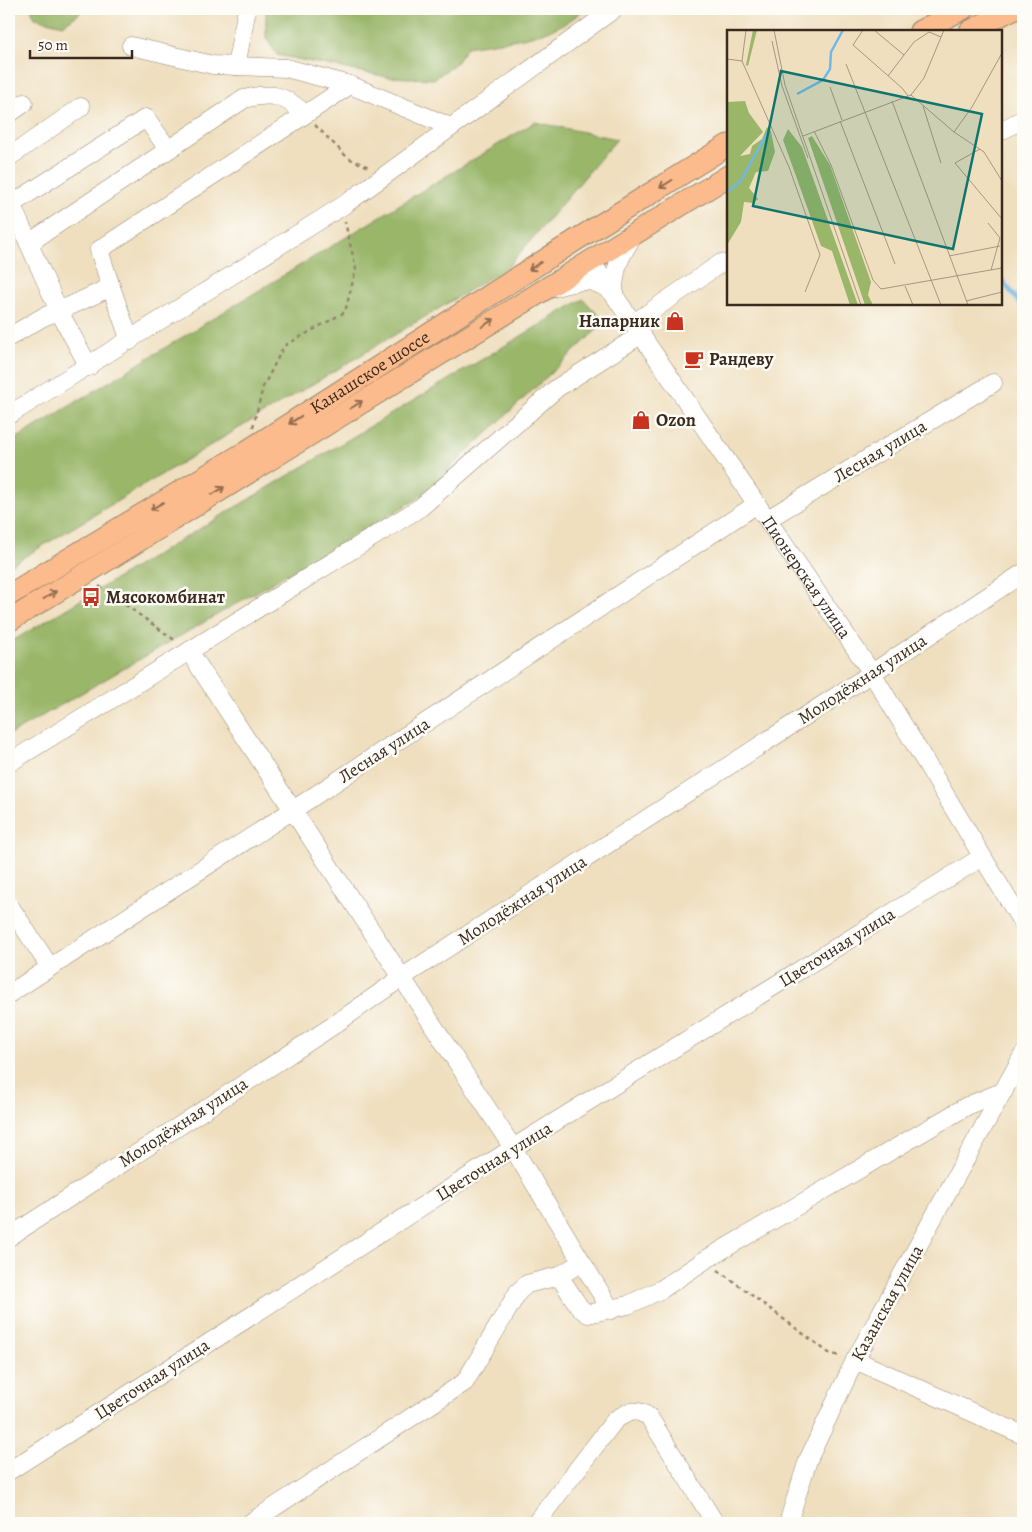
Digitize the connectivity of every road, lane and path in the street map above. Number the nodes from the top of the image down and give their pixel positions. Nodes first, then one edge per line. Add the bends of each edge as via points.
1 (247, 9) edge
2 (614, 9) edge
3 (962, 9) edge
4 (1013, 9) edge
5 (922, 30) edge
6 (972, 30) edge
7 (131, 46) dead end
8 (236, 66) junction
9 (350, 85) junction
10 (24, 103) dead end
11 (81, 107) dead end
12 (9, 114) edge
13 (305, 114) junction
14 (1023, 119) edge
15 (451, 127) junction
16 (1002, 130) edge
17 (727, 146) edge
18 (168, 149) junction
19 (9, 157) edge
20 (389, 172) junction
21 (727, 177) edge
22 (11, 202) edge
23 (344, 205) junction
24 (636, 232) junction
25 (576, 240) junction
26 (28, 243) junction
27 (590, 260) junction
28 (721, 263) dead end
29 (111, 287) junction
30 (537, 293) junction
31 (614, 294) junction
32 (59, 311) junction
33 (638, 329) junction
34 (9, 337) edge
35 (130, 341) junction
36 (89, 367) junction
37 (993, 383) dead end
38 (9, 415) edge
39 (247, 451) junction
40 (757, 504) junction
41 (768, 519) junction
42 (1023, 573) edge
43 (96, 584) dead end
44 (9, 595) edge
45 (9, 621) edge
46 (189, 650) junction
47 (872, 673) junction
48 (9, 763) edge
49 (293, 810) junction
50 (982, 857) junction
51 (9, 905) edge
52 (1023, 924) edge
53 (50, 967) junction
54 (401, 978) junction
55 (9, 994) edge
56 (1023, 1055) edge
57 (1004, 1091) junction
58 (513, 1148) junction
59 (13, 1230) edge
60 (705, 1260) junction
61 (582, 1262) junction
62 (559, 1276) junction
63 (612, 1310) junction
64 (855, 1360) junction
65 (1023, 1435) edge
66 (9, 1471) edge
67 (250, 1523) edge
68 (536, 1523) edge
69 (715, 1523) edge
70 (788, 1523) edge

1 - 8 street
2 - 15 street
3 - 5 main road
4 - 6 main road
7 - 8 street via 214,65
8 - 9 street via 286,68
9 - 13 street
9 - 15 street
10 - 12 street
11 - 19 street
13 - 18 street via 290,100 264,94 244,99
13 - 20 path via 348,158
13 - 29 street via 98,250
14 - 16 street
15 - 20 street
17 -> 25 main road, Канашское шоссе
18 - 22 street via 146,118
18 - 26 street
20 - 23 street
21 - 24 main road, Канашское шоссе
22 - 26 street
23 - 35 street
23 - 39 path via 345,226 356,269 345,312 284,346 264,387
24 - 27 main road, Канашское шоссе
24 - 31 street via 619,257 614,273
25 - 27 main road, Пионерская улица
25 -> 39 main road, Канашское шоссе
26 - 32 street
27 - 30 main road, Канашское шоссе
27 - 31 street, Пионерская улица
28 - 33 street
29 - 32 street
29 - 35 street
30 - 31 street via 588,280 598,282
45 -> 30 main road, Канашское шоссе
31 - 33 street, Пионерская улица
32 - 34 street
32 - 36 street
33 - 40 street, Пионерская улица
33 - 46 street via 557,388 421,507
35 - 36 street
36 - 38 street
37 - 41 street, Лесная улица
39 -> 44 main road, Канашское шоссе
40 - 41 street, Пионерская улица
40 - 49 street, Лесная улица
41 - 47 street, Пионерская улица
42 - 47 street, Молодёжная улица
43 - 46 path
46 - 48 street
46 - 49 street
47 - 50 street, Пионерская улица
47 - 54 street, Молодёжная улица
49 - 53 street, Лесная улица
49 - 54 street
50 - 52 street, Пионерская улица
50 - 58 street, Цветочная улица
51 - 53 street
53 - 55 street, Лесная улица
54 - 58 street
54 - 59 street, Молодёжная улица
56 - 57 street, Казанская улица
57 - 60 street via 967,1106
57 - 64 street, Казанская улица
58 - 61 street
58 - 66 street, Цветочная улица
60 - 63 street via 662,1289
60 - 64 path via 829,1353
61 - 62 street
61 - 63 street
62 - 63 street via 580,1308 588,1314
62 - 67 street via 527,1284 518,1292 465,1382
64 - 65 street
64 - 70 street, Казанская улица via 808,1460
68 - 69 street via 615,1420 630,1411 640,1411 649,1417

